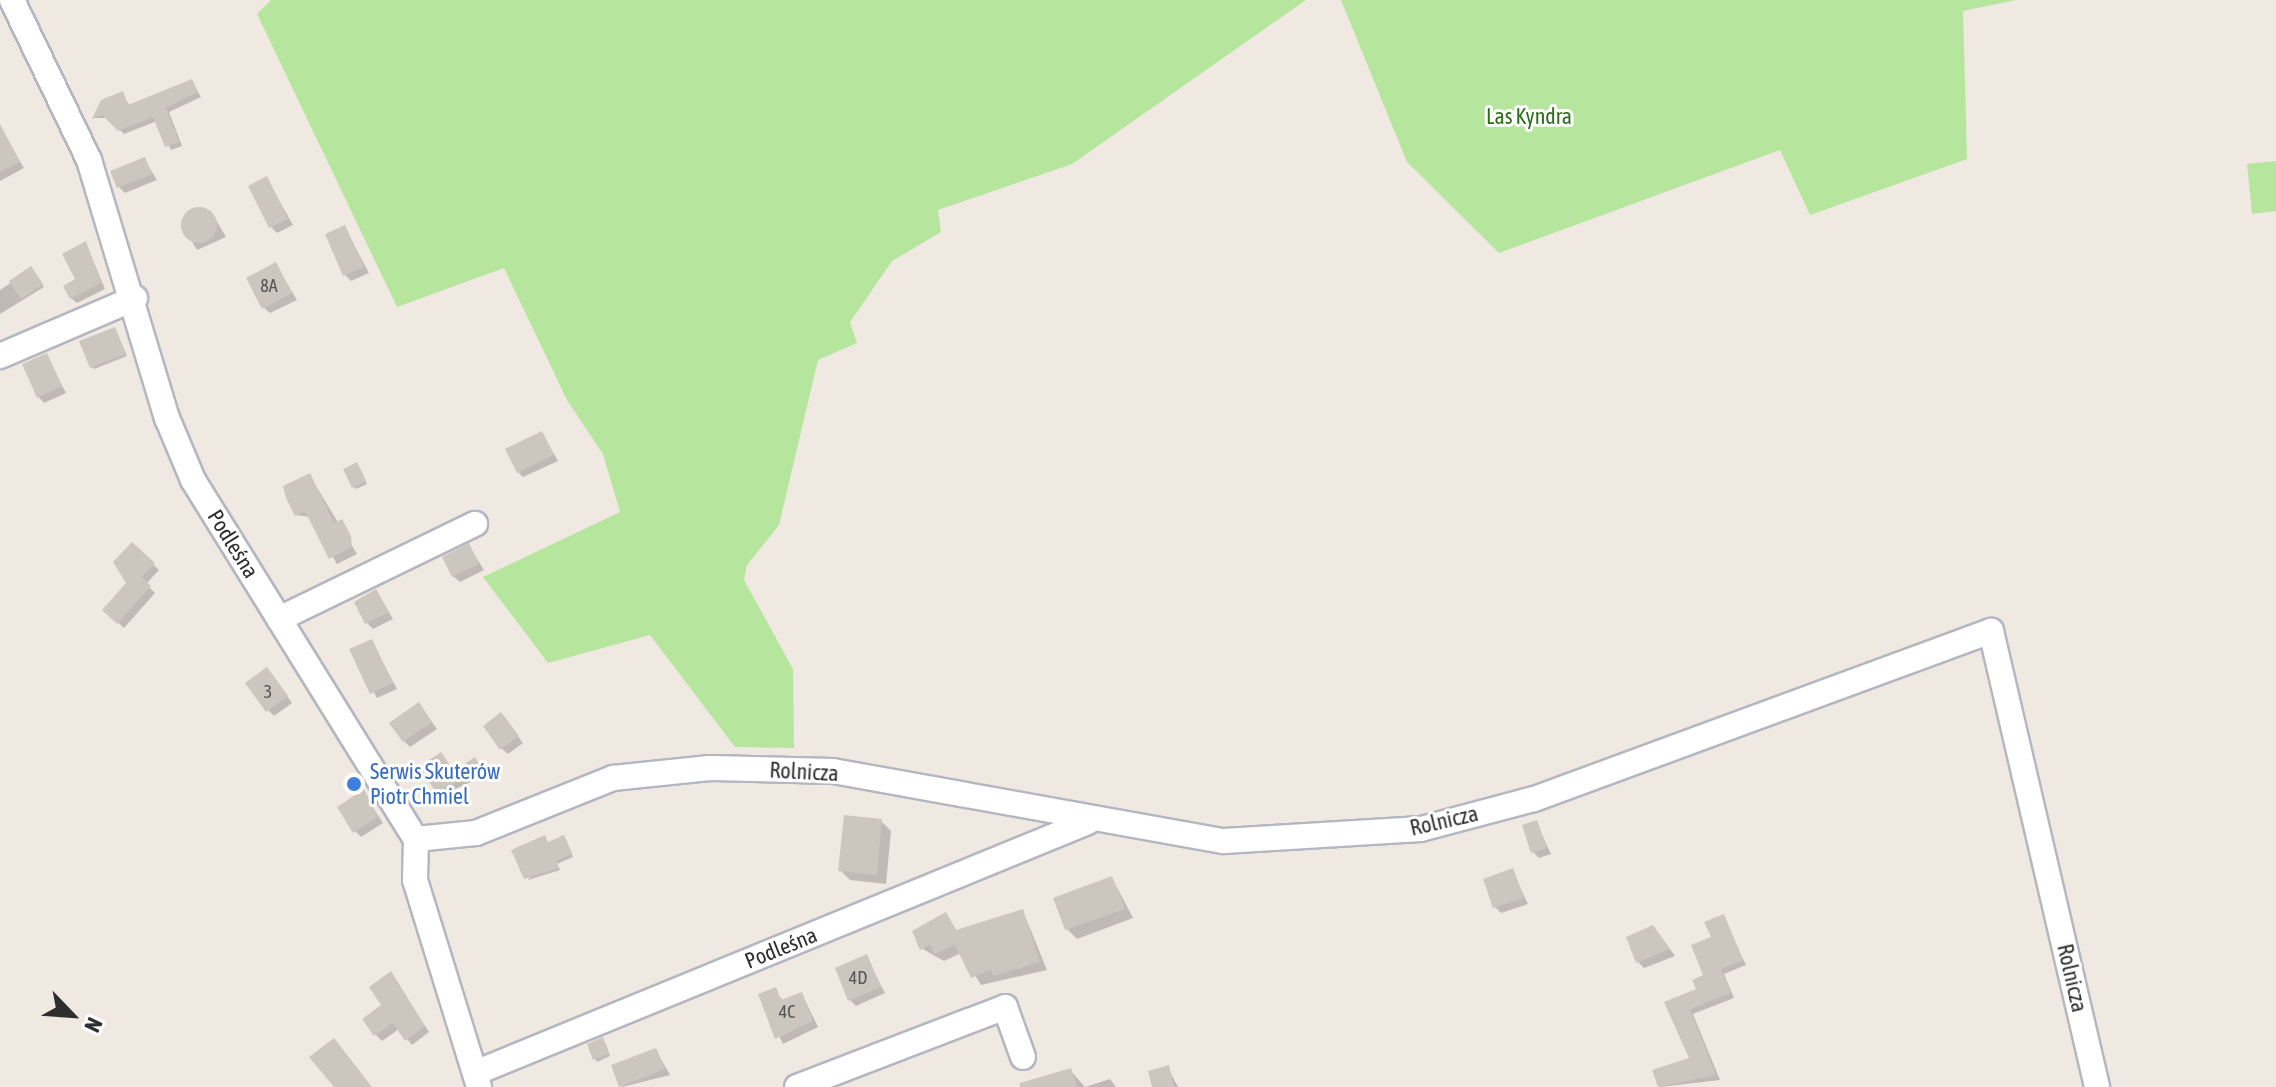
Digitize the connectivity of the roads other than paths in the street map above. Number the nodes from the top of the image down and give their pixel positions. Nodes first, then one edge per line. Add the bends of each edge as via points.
1 (12, 0) edge
2 (135, 298) junction
3 (0, 356) edge
4 (475, 524) dead end
5 (279, 619) junction
6 (1088, 822) junction
7 (416, 839) junction
8 (1023, 1057) dead end
9 (477, 1080) edge
10 (797, 1087) edge
11 (2097, 1087) edge

1 - 2 street, Podleśna via 89,160
2 - 3 street
2 - 5 street, Podleśna via 167,418 193,480
4 - 5 street
5 - 7 street, Podleśna
6 - 7 street, Rolnicza via 833,771 661,768 613,778 476,833
6 - 9 street, Podleśna
6 - 11 street, Rolnicza via 1224,841 1421,829 1534,799 1991,631
7 - 9 street, Podleśna via 415,880
8 - 10 street via 1005,1007

